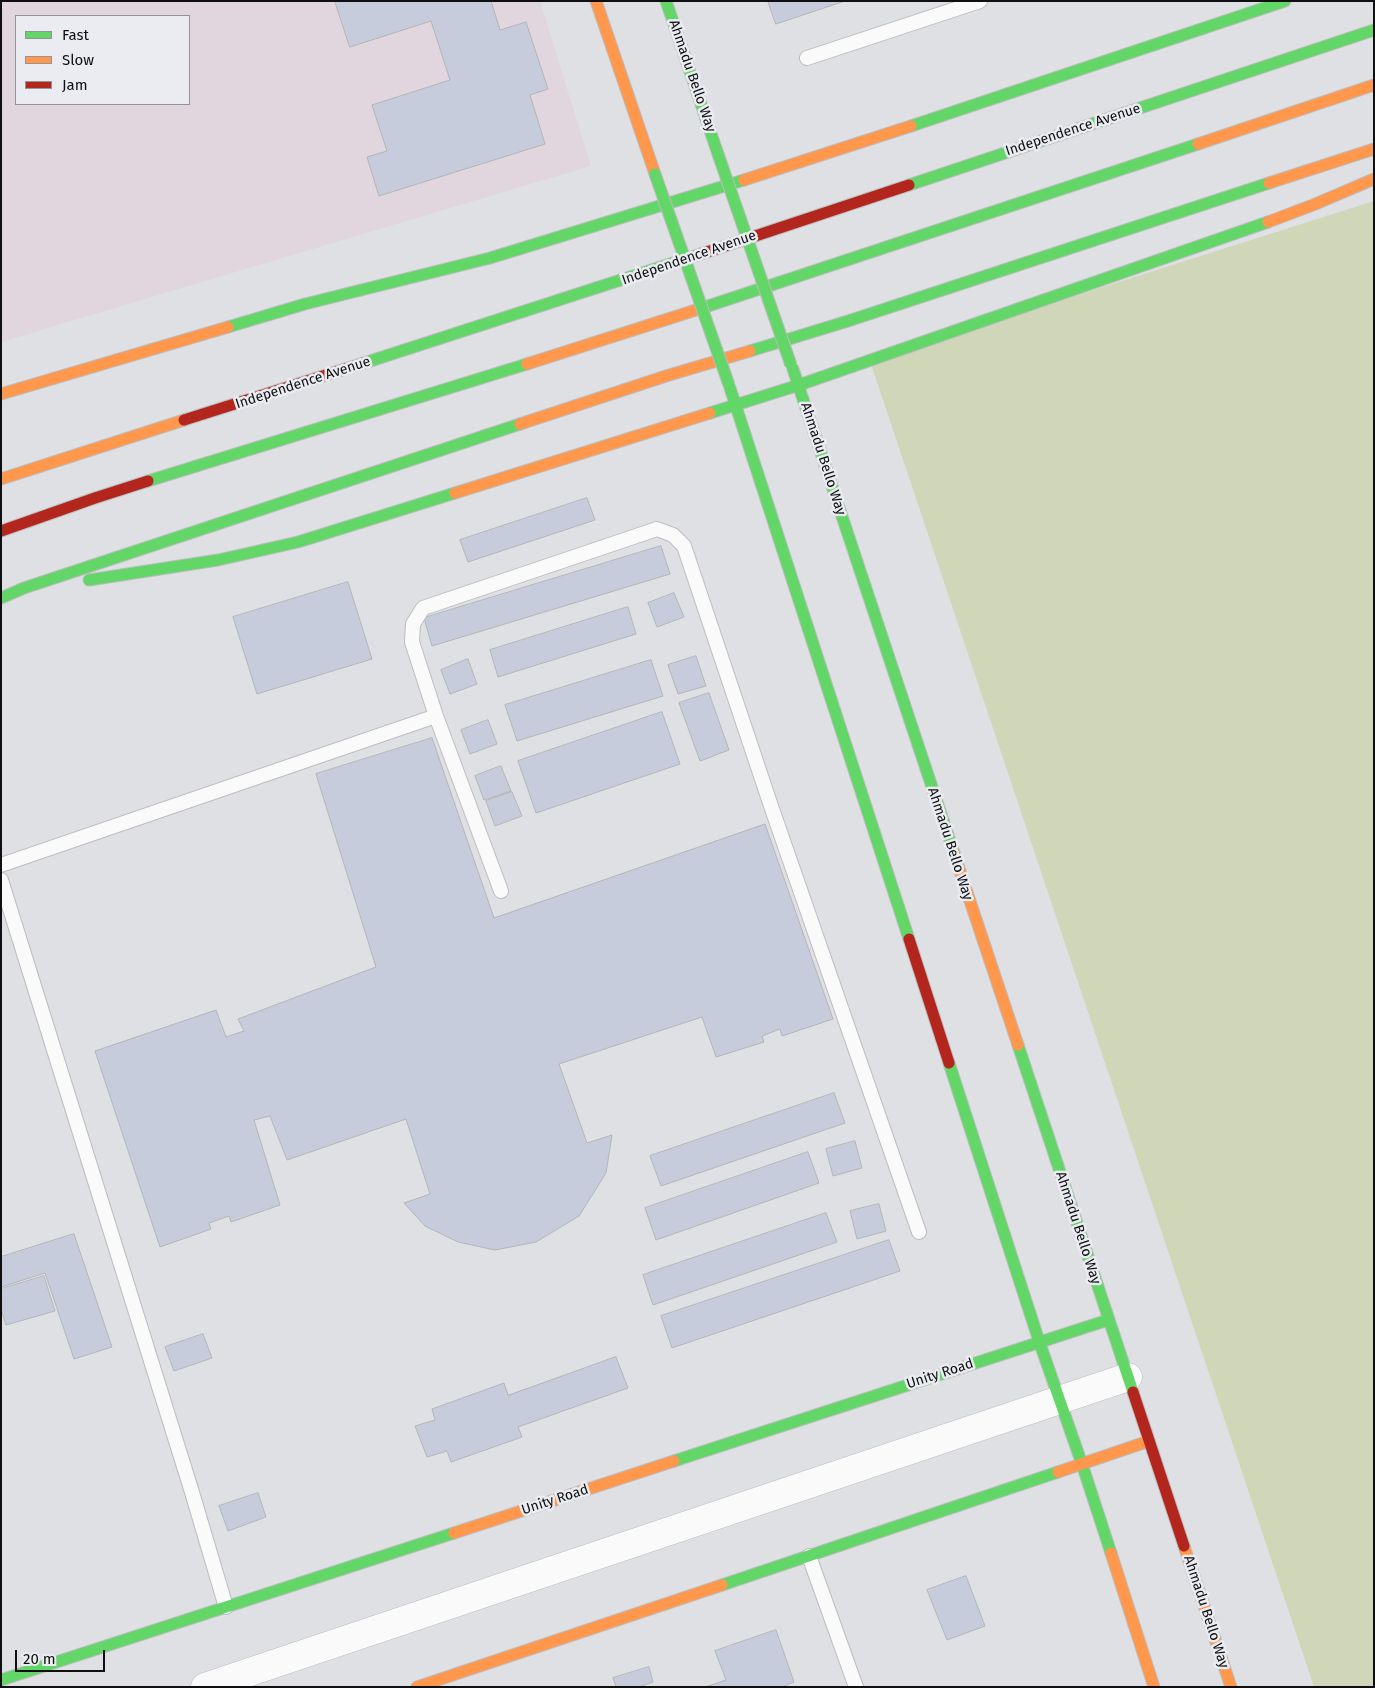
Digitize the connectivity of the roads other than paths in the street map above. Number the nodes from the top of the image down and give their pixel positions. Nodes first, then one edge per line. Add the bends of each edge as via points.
1 (596, 1) edge
2 (666, 1) edge
3 (980, 1) edge
4 (1285, 1) edge
5 (1374, 30) edge
6 (808, 58) dead end
7 (1374, 85) edge
8 (1374, 149) edge
9 (1374, 179) edge
10 (799, 385) junction
11 (1, 394) edge
12 (736, 405) junction
13 (1, 479) edge
14 (1, 532) edge
15 (24, 588) junction
16 (1, 593) edge
17 (1, 598) edge
18 (436, 716) junction
19 (1, 865) edge
20 (1, 880) edge
21 (501, 891) dead end
22 (919, 1232) dead end
23 (1108, 1320) junction
24 (1039, 1341) junction
25 (1128, 1377) junction
26 (1059, 1400) junction
27 (1149, 1441) junction
28 (1082, 1464) junction
29 (809, 1556) junction
30 (226, 1607) junction
31 (1, 1680) edge
32 (205, 1687) edge
33 (417, 1687) edge
34 (856, 1687) edge
35 (1154, 1687) edge
36 (1231, 1687) edge

1 - 12 main road, bridge
2 - 10 main road, Ahmadu Bello Way, bridge
3 - 6 lane
4 - 11 main road via 789,167 490,258 305,304
5 - 13 main road, Independence Avenue via 601,287
7 - 14 main road via 621,335 95,498
8 - 15 main road via 848,322 666,376
9 - 10 main road via 1204,245
10 - 12 main road
10 - 23 main road, Ahmadu Bello Way
12 - 15 main road via 298,542 218,560
12 - 24 main road
15 - 16 main road
15 - 17 main road
18 - 19 lane
18 - 21 lane
18 - 22 lane via 412,642 413,624 423,608 657,529 673,535 684,546
20 - 30 lane
23 - 24 main road, Unity Road
23 - 25 main road, Ahmadu Bello Way
24 - 26 main road
24 - 30 main road, Unity Road
25 - 26 street
25 - 27 main road, Ahmadu Bello Way
26 - 28 main road
26 - 32 street
27 - 28 main road
27 - 36 main road, Ahmadu Bello Way
28 - 29 main road
28 - 35 main road
29 - 33 main road
29 - 34 lane
30 - 31 main road, Unity Road

